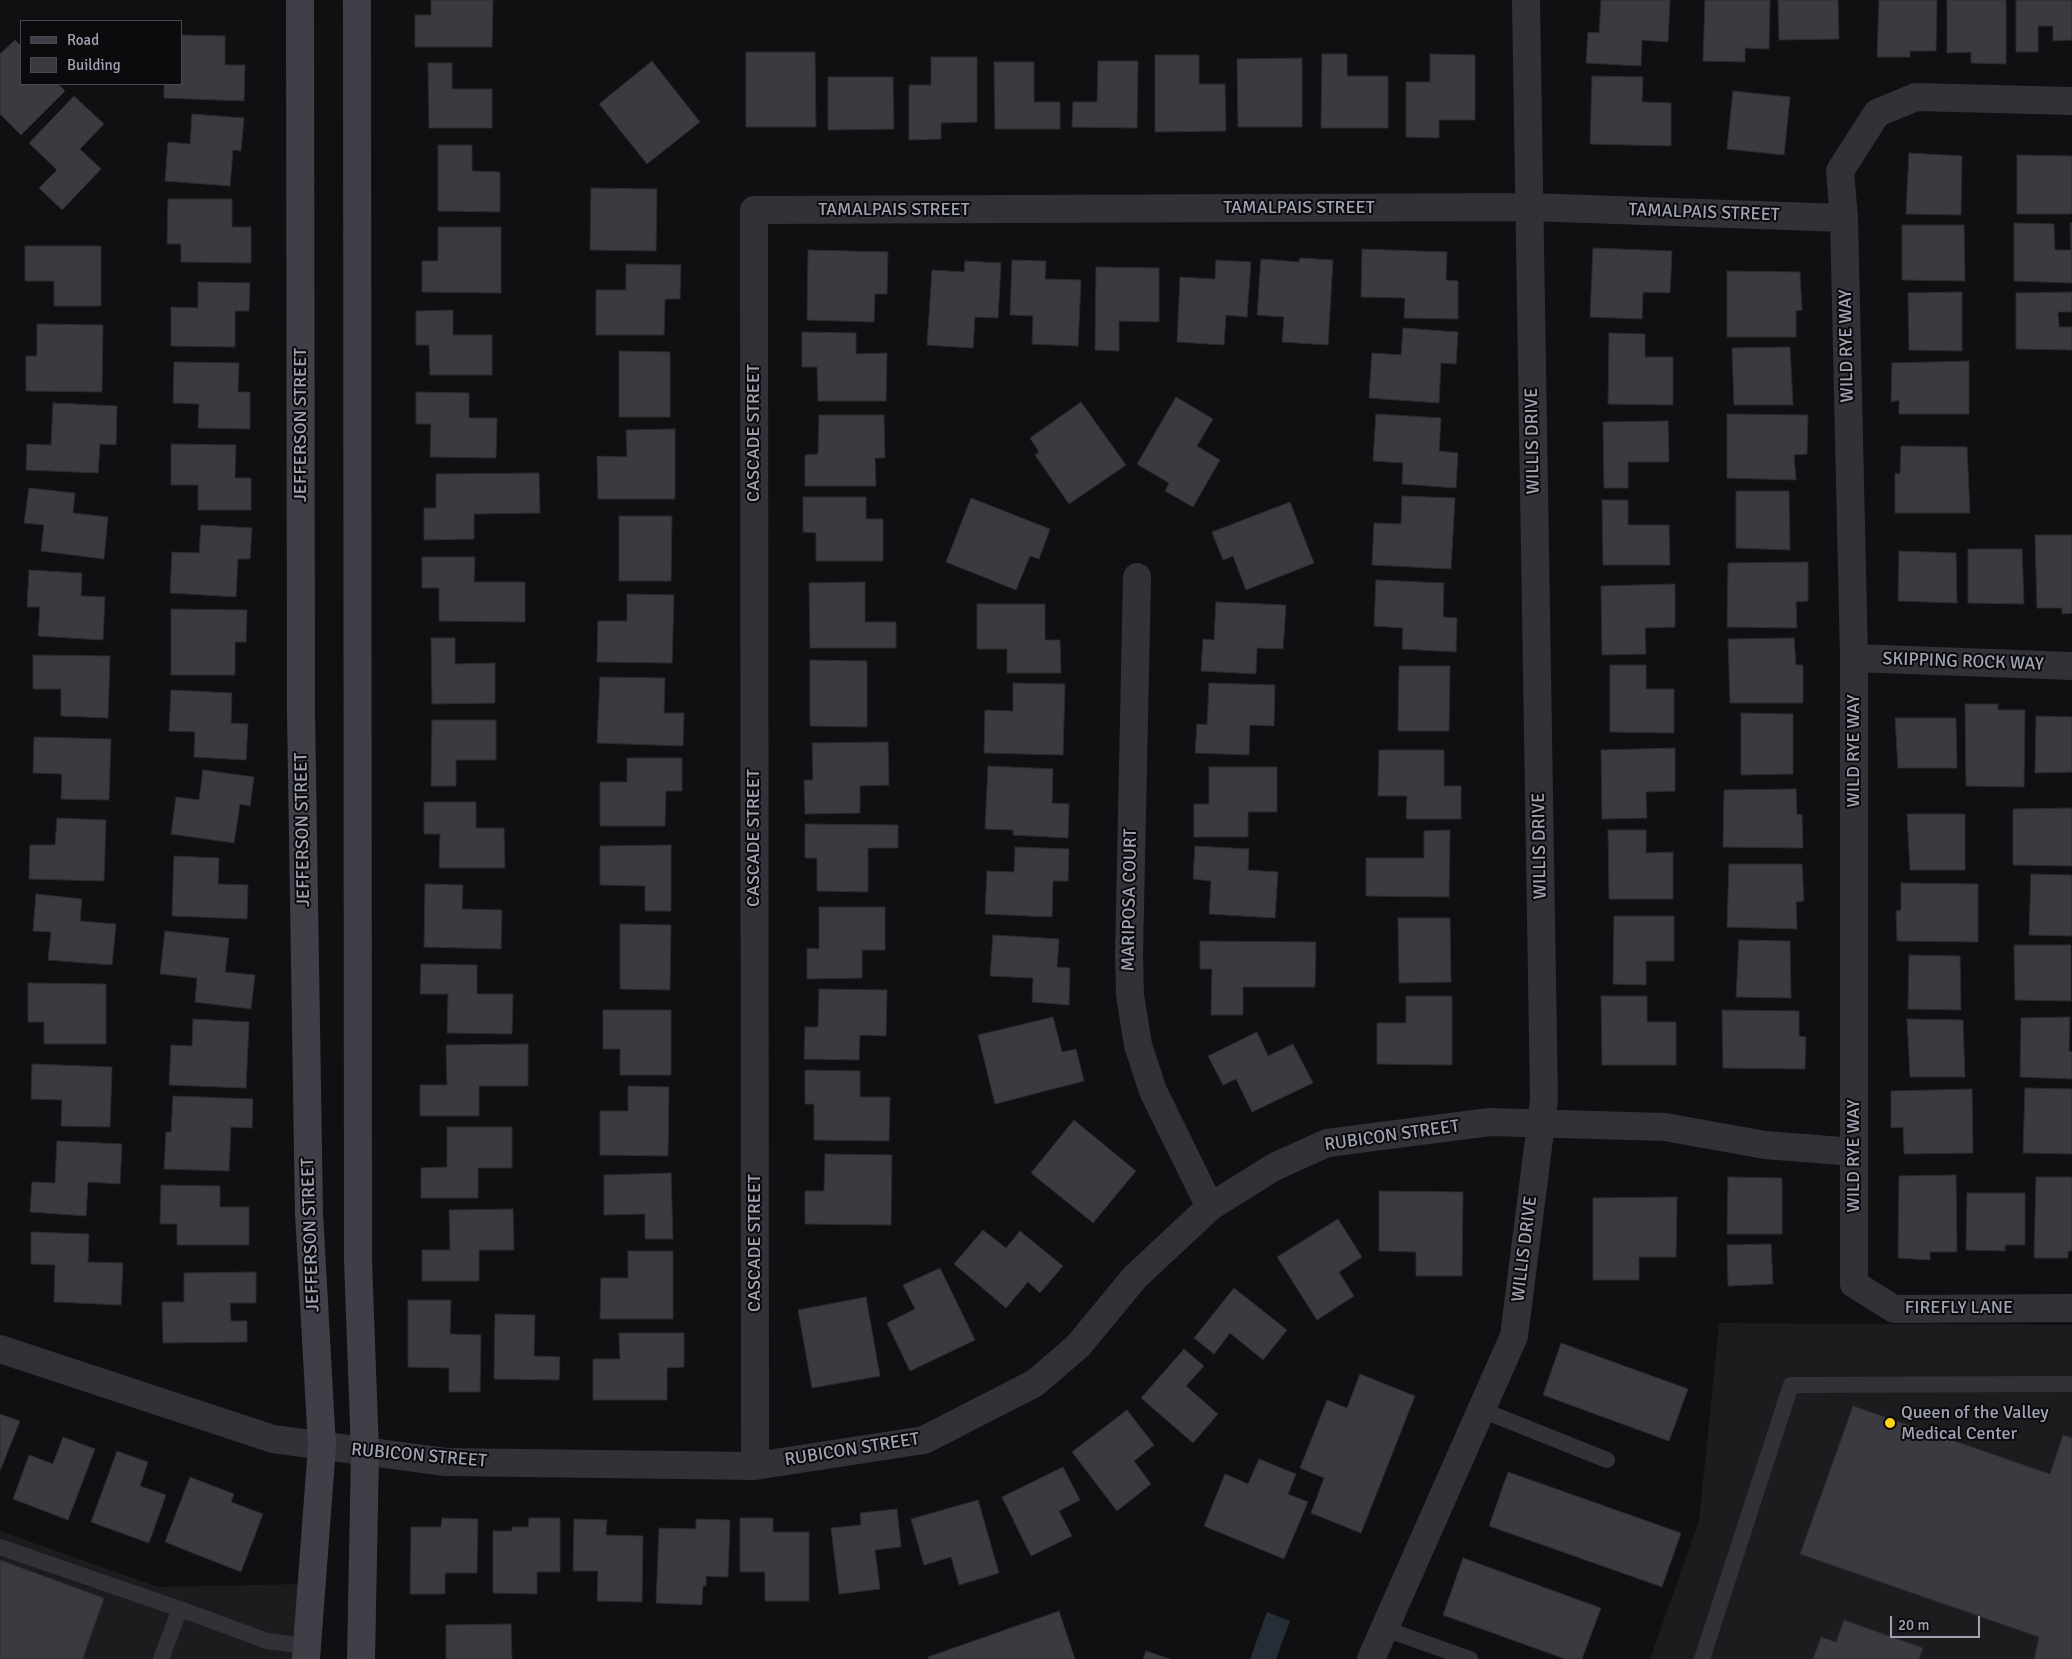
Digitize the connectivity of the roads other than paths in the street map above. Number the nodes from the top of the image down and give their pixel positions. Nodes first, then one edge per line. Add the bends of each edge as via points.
1 (300, 0) edge
2 (357, 0) edge
3 (1526, 0) edge
4 (2072, 101) edge
5 (1530, 207) junction
6 (754, 210) joint
7 (1844, 218) junction
8 (1137, 577) dead end
9 (1854, 658) junction
10 (2072, 666) edge
11 (1540, 1124) junction
12 (1854, 1152) junction
13 (1210, 1207) junction
14 (1854, 1284) joint
15 (2072, 1308) edge
16 (0, 1349) edge
17 (2072, 1384) edge
18 (1482, 1410) junction
19 (322, 1446) junction
20 (365, 1452) junction
21 (1607, 1460) dead end
22 (755, 1466) junction
23 (0, 1546) edge
24 (180, 1609) junction
25 (1385, 1629) junction
26 (306, 1653) edge
27 (161, 1659) edge
28 (360, 1659) edge
29 (1371, 1659) edge
30 (1470, 1659) edge
31 (1702, 1659) edge

1 - 19 main road, JEFFERSON STREET via 302,713 308,1204
2 - 20 main road via 358,1260
3 - 5 street, WILLIS DRIVE
4 - 7 street, WILD RYE WAY via 1916,97 1877,114 1840,171
5 - 6 street, TAMALPAIS STREET
5 - 7 street, TAMALPAIS STREET
5 - 11 street, WILLIS DRIVE via 1544,1100
6 - 22 street, CASCADE STREET
7 - 9 street, WILD RYE WAY
8 - 13 street, MARIPOSA COURT via 1128,955 1130,996 1138,1045 1153,1091
9 - 10 street, SKIPPING ROCK WAY
9 - 12 street, WILD RYE WAY
11 - 12 street, RUBICON STREET via 1665,1127 1765,1145
11 - 13 street, RUBICON STREET via 1490,1122 1327,1143 1274,1167
11 - 18 street, WILLIS DRIVE via 1514,1336
12 - 14 street, WILD RYE WAY
13 - 22 street, RUBICON STREET via 1136,1277 1078,1346 1034,1383 924,1440
14 - 15 street, FIREFLY LANE via 1894,1308
16 - 19 street, RUBICON STREET via 273,1439
17 - 31 lane via 1791,1385
18 - 21 lane
18 - 25 street, WILLIS DRIVE
19 - 20 street, RUBICON STREET
19 - 26 main road, JEFFERSON STREET
20 - 22 street, RUBICON STREET via 446,1462
20 - 28 main road
23 - 24 lane
24 - 26 lane
24 - 27 lane
25 - 29 street, WILLIS DRIVE
25 - 30 lane

